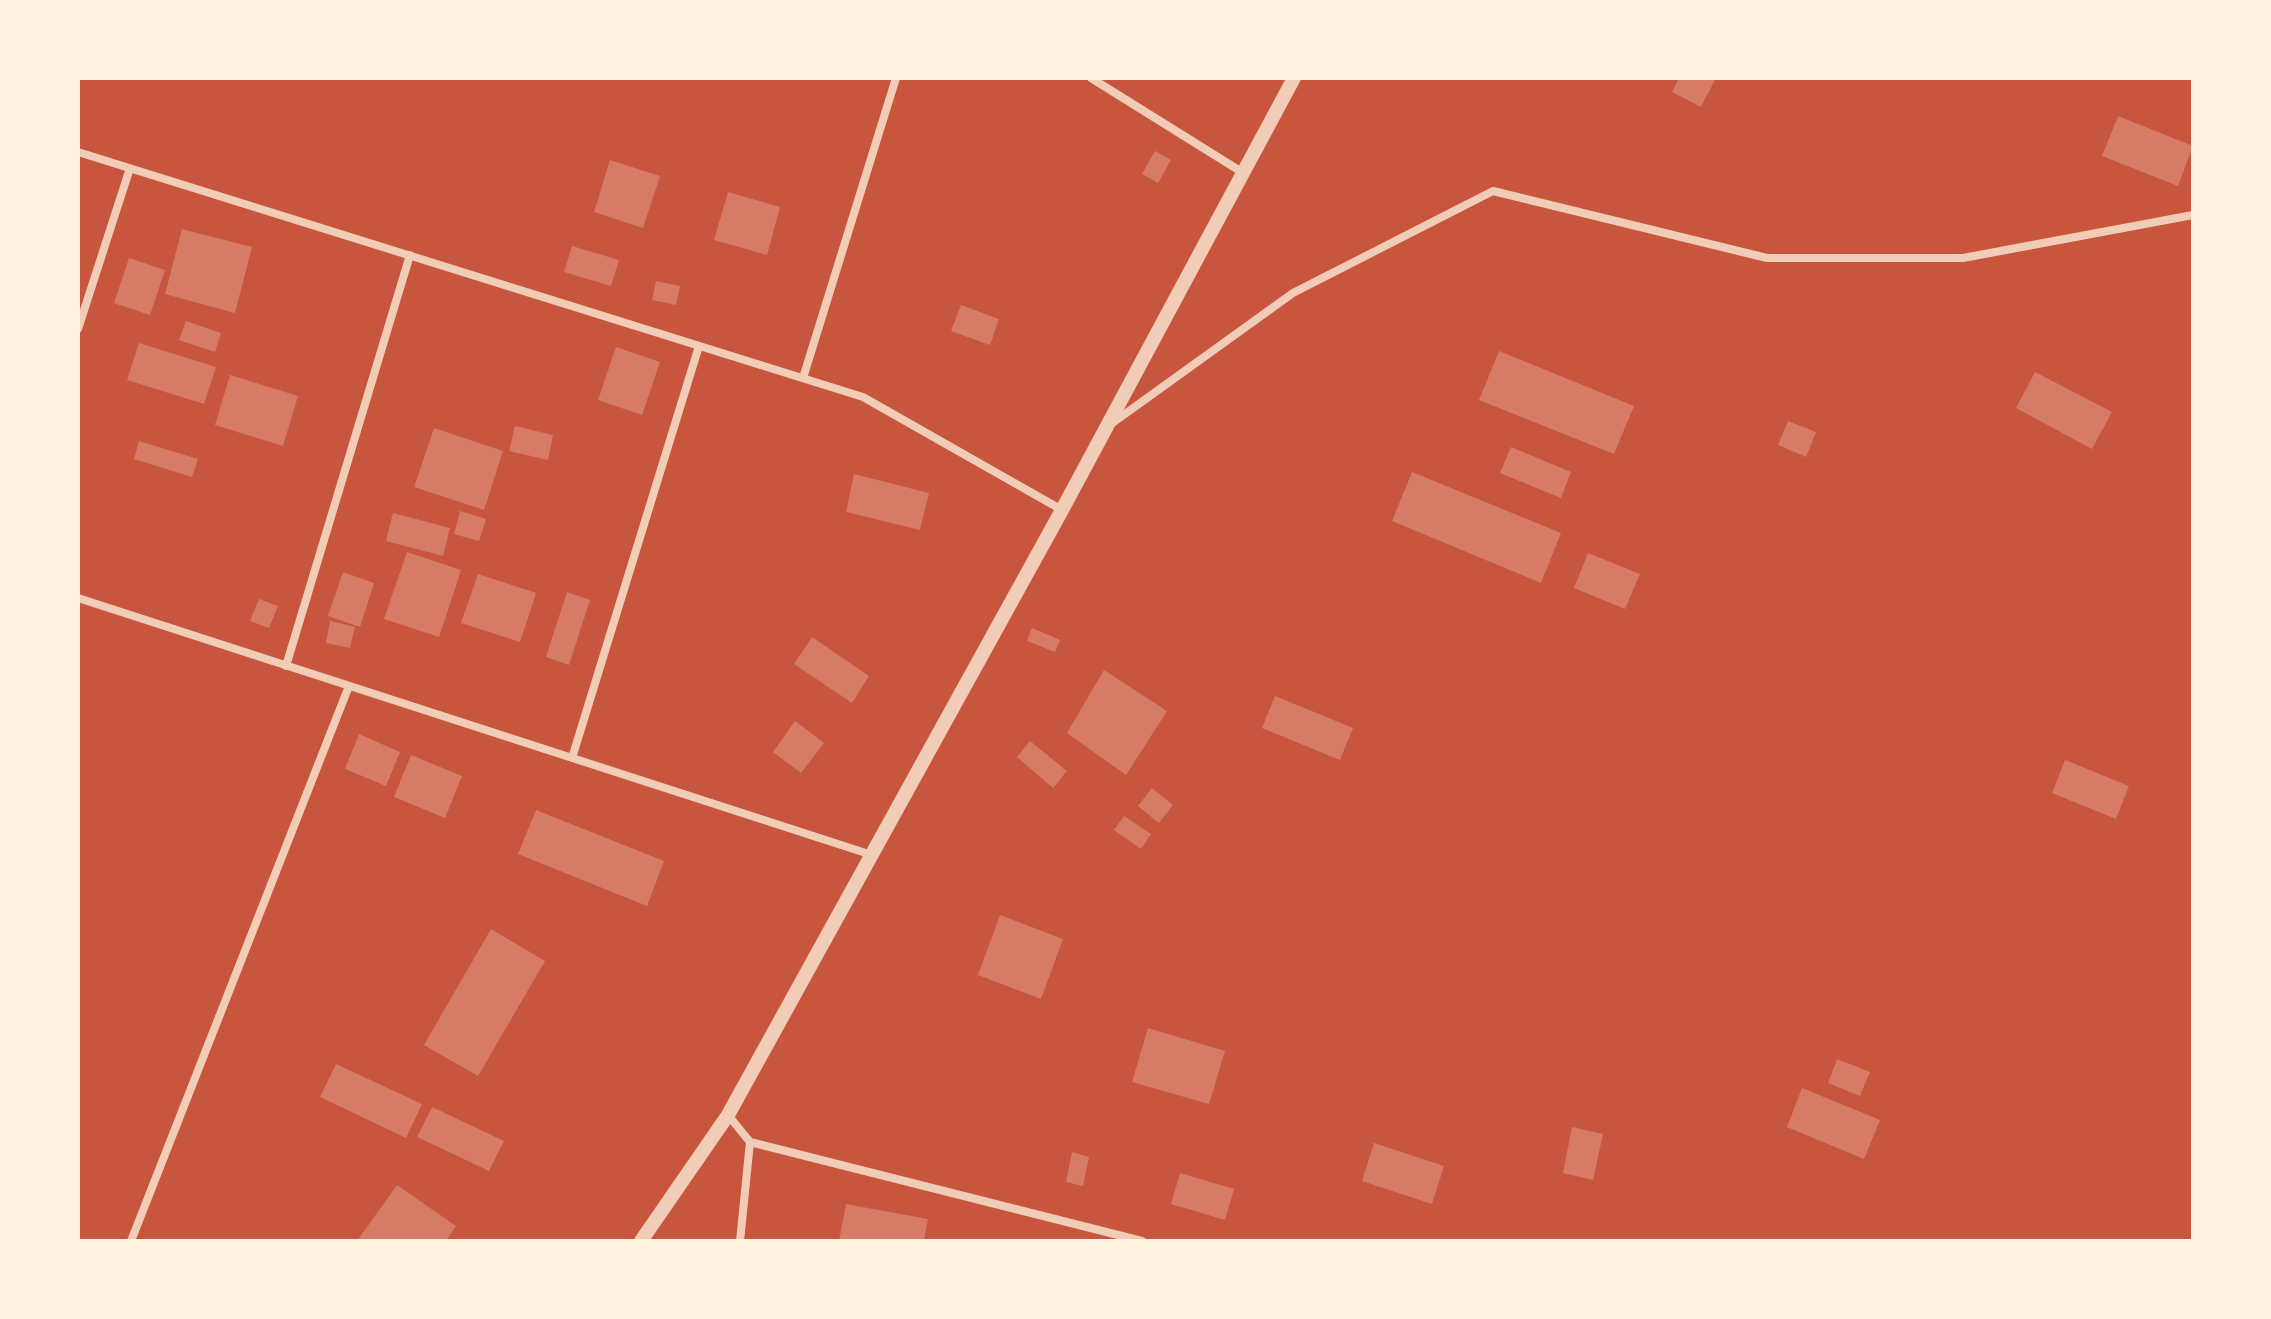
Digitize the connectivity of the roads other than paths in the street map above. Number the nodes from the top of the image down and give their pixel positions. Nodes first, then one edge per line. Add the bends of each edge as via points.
1 (896, 78) edge
2 (1091, 78) edge
3 (1294, 78) edge
4 (78, 152) edge
5 (130, 168) junction
6 (1245, 174) junction
7 (2193, 215) edge
8 (410, 255) junction
9 (78, 329) edge
10 (699, 346) junction
11 (803, 378) junction
12 (1107, 427) junction
13 (1062, 510) junction
14 (78, 598) edge
15 (286, 666) junction
16 (349, 686) junction
17 (572, 758) junction
18 (872, 855) junction
19 (728, 1115) junction
20 (750, 1142) junction
21 (131, 1241) edge
22 (641, 1241) edge
23 (740, 1241) edge
24 (1142, 1241) edge

1 - 11 street
2 - 6 street
3 - 6 street
4 - 5 street
5 - 8 street
5 - 9 street
6 - 12 street
7 - 12 street via 1963,258 1767,258 1493,191 1293,293
8 - 10 street
8 - 15 street
10 - 11 street
10 - 17 street
11 - 13 street via 863,397
12 - 13 street
13 - 18 street
14 - 15 street
15 - 16 street
16 - 17 street
16 - 21 street
17 - 18 street
18 - 19 street
19 - 20 street
19 - 22 street
20 - 23 street
20 - 24 street

